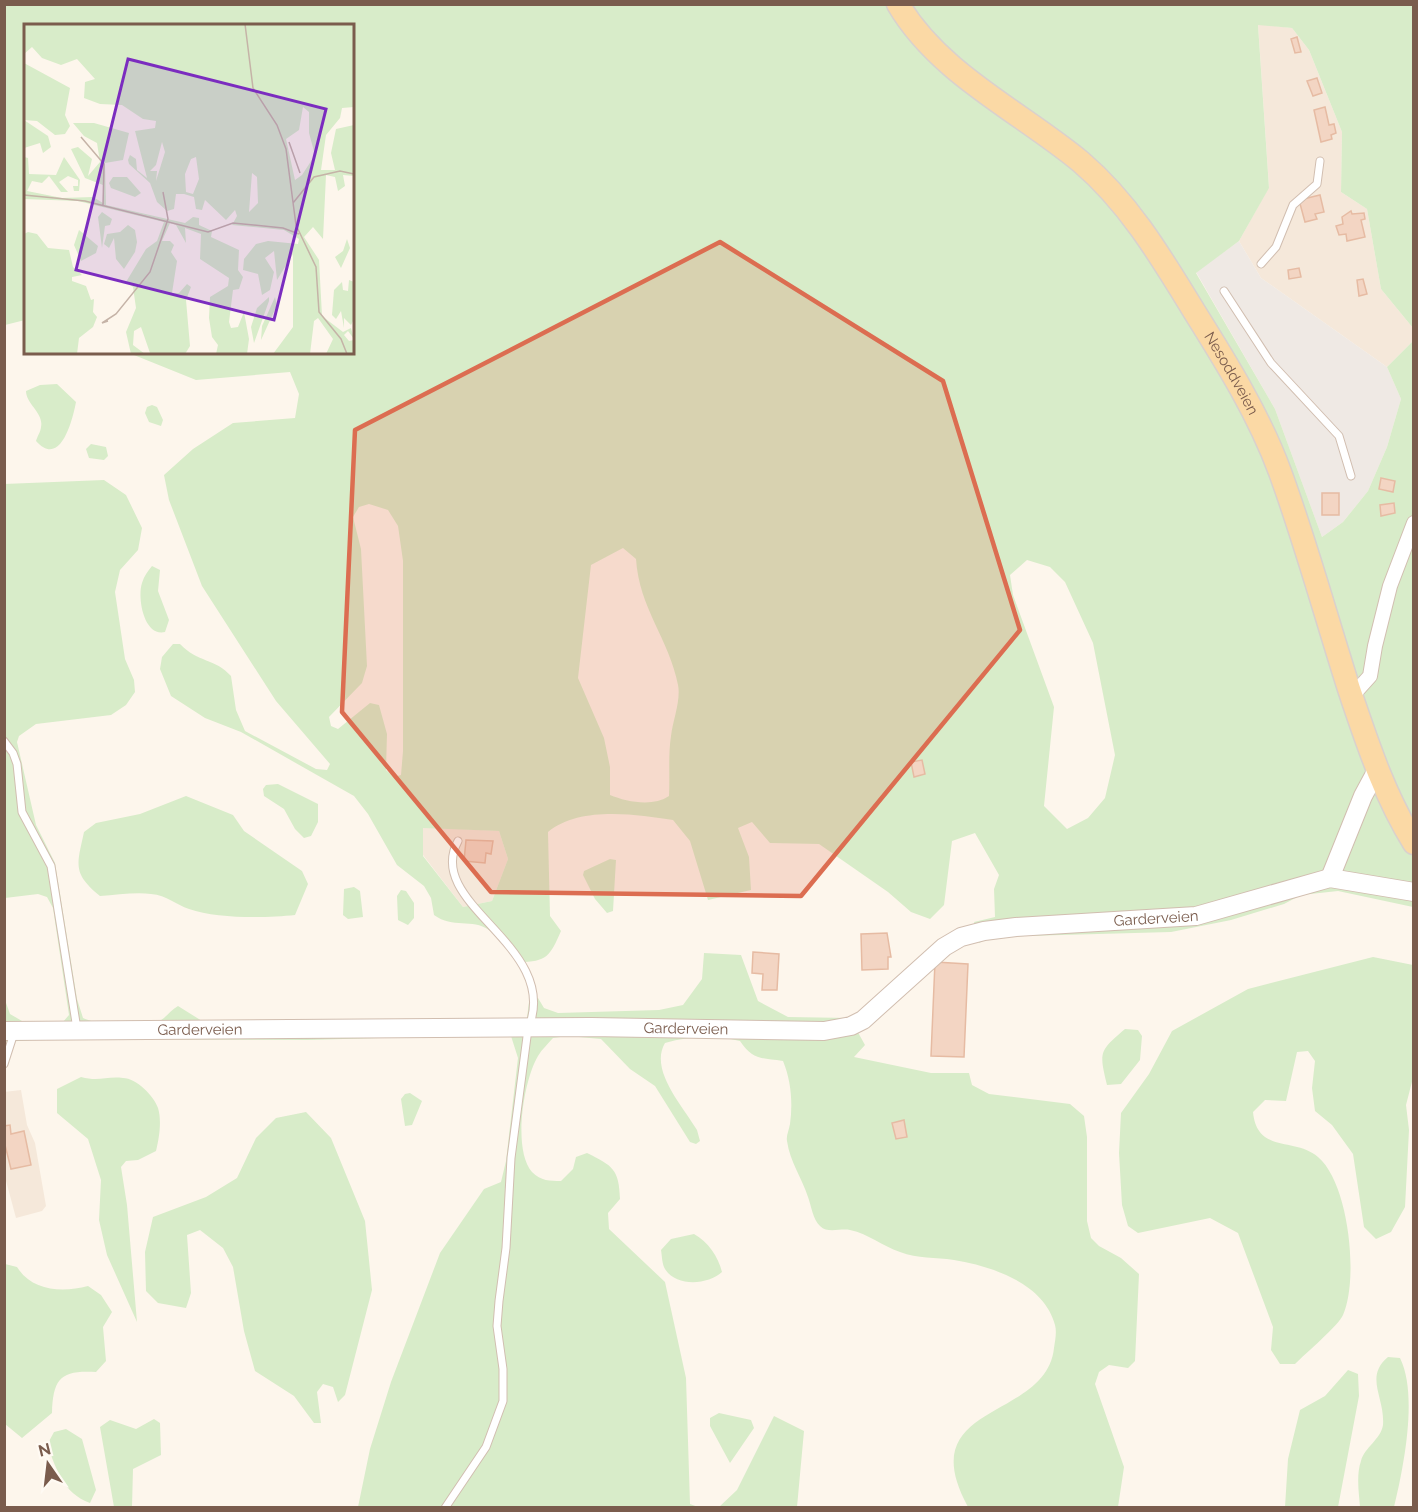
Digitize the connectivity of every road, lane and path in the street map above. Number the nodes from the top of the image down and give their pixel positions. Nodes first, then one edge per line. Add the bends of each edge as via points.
1 (898, 4) edge
2 (1320, 161) dead end
3 (1261, 264) dead end
4 (1224, 291) dead end
5 (1351, 476) dead end
6 (1413, 523) edge
7 (1352, 696) junction
8 (4, 741) edge
9 (1377, 770) junction
10 (458, 841) dead end
11 (1413, 843) edge
12 (1330, 878) junction
13 (1413, 892) edge
14 (528, 1029) junction
15 (10, 1031) edge
16 (77, 1032) junction
17 (4, 1064) edge
18 (445, 1508) edge

1 - 7 main road, Nesoddveien via 924,38 958,70 1083,164 1150,240 1228,367 1269,447 1290,499
2 - 3 lane via 1317,184 1293,206 1276,247
4 - 5 lane via 1271,363 1339,436
6 - 7 street via 1390,586 1370,676
7 - 9 main road, Nesoddveien
8 - 16 lane via 17,764 22,812 51,866
9 - 11 main road, Nesoddveien
9 - 12 street
10 - 14 lane via 453,849 453,862 464,895 513,949 531,981 534,1010
12 - 13 street, Garderveien
12 - 14 street, Garderveien via 1196,916 1016,927 961,937 929,958 863,1020 839,1029
14 - 16 street, Garderveien
14 - 18 lane via 511,1158 497,1326 503,1401 486,1447
15 - 16 street, Garderveien
15 - 17 lane

